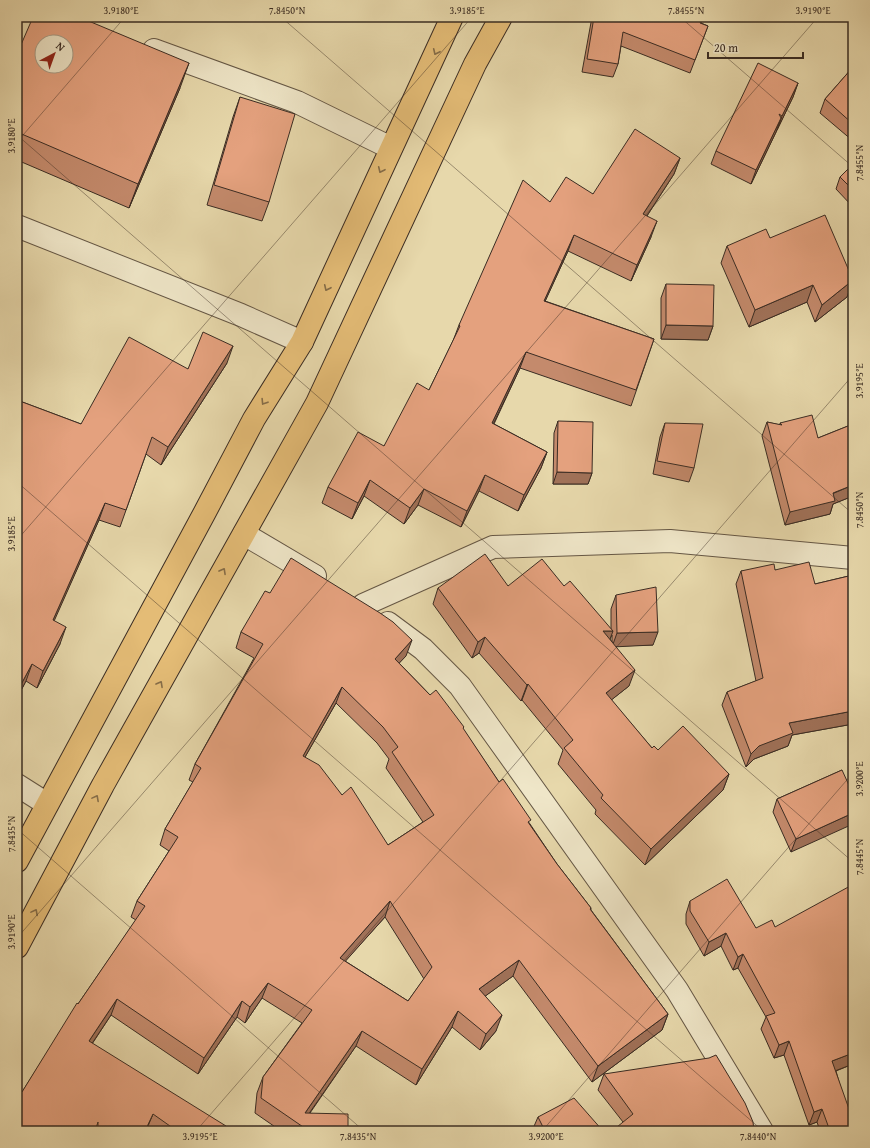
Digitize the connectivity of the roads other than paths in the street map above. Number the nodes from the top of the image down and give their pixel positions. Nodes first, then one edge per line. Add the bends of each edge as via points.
1 (452, 17) edge
2 (501, 17) edge
3 (134, 43) edge
4 (391, 148) junction
5 (17, 226) edge
6 (302, 342) junction
7 (244, 534) junction
8 (853, 558) edge
9 (363, 605) junction
10 (17, 785) edge
11 (47, 804) junction
12 (17, 861) edge
13 (17, 947) edge
14 (762, 1131) edge

1 -> 4 main road
2 - 7 main road via 475,64 317,403
3 - 4 street via 297,102
4 -> 6 main road
5 - 6 street via 241,315
6 -> 11 main road via 254,419
7 - 9 street
13 -> 7 main road via 103,785
8 - 9 street via 670,541 493,547
9 - 14 street via 423,648 460,686 677,990
10 - 11 street
11 - 12 main road

